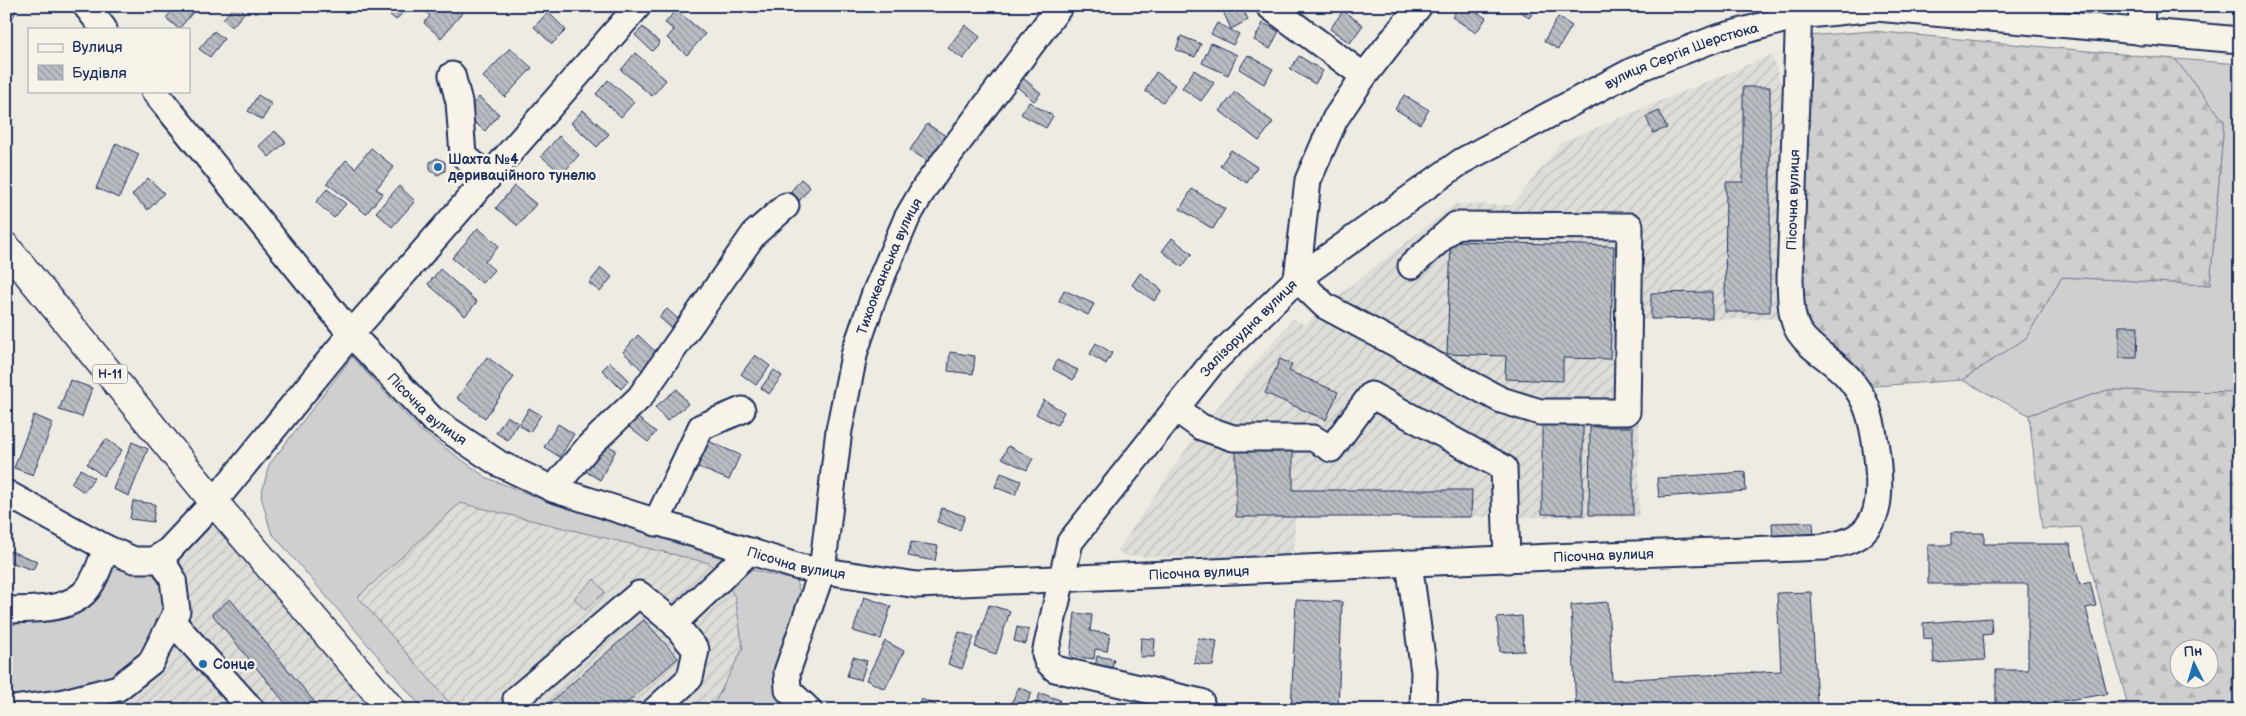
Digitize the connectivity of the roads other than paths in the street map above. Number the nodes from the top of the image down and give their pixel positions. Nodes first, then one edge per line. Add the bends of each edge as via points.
1 (86, 6) edge
2 (638, 6) edge
3 (1060, 6) edge
4 (1269, 6) edge
5 (1419, 6) edge
6 (2142, 6) edge
7 (1799, 11) edge
8 (103, 28) edge
9 (2141, 32) junction
10 (2240, 40) edge
11 (452, 75) dead end
12 (1364, 76) junction
13 (155, 92) edge
14 (489, 177) junction
15 (786, 206) dead end
16 (6, 247) edge
17 (1411, 266) dead end
18 (1297, 279) junction
19 (351, 334) junction
20 (1176, 409) junction
21 (742, 410) dead end
22 (553, 489) junction
23 (6, 494) edge
24 (214, 502) junction
25 (656, 523) junction
26 (106, 548) junction
27 (750, 551) junction
28 (160, 557) junction
29 (1507, 560) junction
30 (1409, 563) junction
31 (822, 571) junction
32 (1062, 578) junction
33 (6, 610) edge
34 (172, 621) junction
35 (674, 623) junction
36 (516, 699) dead end
37 (1201, 702) dead end
38 (248, 708) edge
39 (6, 710) edge
40 (392, 710) edge
41 (655, 710) edge
42 (808, 710) edge
43 (1423, 710) edge

1 - 8 street
2 - 14 street
3 - 31 street, Тихоокеанська вулиця via 925,187 907,218 874,293 855,351 839,430
4 - 12 street
5 - 12 street, Залізорудна вулиця
6 - 9 street
7 - 9 street, вулиця Сергія Шерстюка via 1876,8
7 - 18 street, вулиця Сергія Шерстюка via 1632,71 1462,161
7 - 29 street, Пісочна вулиця via 1790,280 1792,311 1798,331 1812,348 1851,380 1865,401 1878,450 1878,505 1873,519 1851,541 1824,547
9 - 10 street, вулиця Сергія Шерстюка
11 - 14 street via 459,102 463,155
12 - 18 street, Залізорудна вулиця via 1335,120 1308,180
13 - 19 street, Пісочна вулиця
14 - 19 street
15 - 22 street via 754,234 640,397 589,446
16 - 24 main road, Н-11
17 - 18 street via 1456,225 1630,226 1627,412 1540,412 1501,400 1325,306
18 - 20 street, Залізорудна вулиця via 1212,363
19 - 22 street, Пісочна вулиця via 432,419 498,463
19 - 24 street
20 - 29 street via 1201,426 1233,438 1313,438 1331,449 1371,395 1504,468
20 - 32 street, Залізорудна вулиця via 1070,542
21 - 25 street via 701,428
22 - 25 street, Пісочна вулиця
23 - 26 street
24 - 28 street
24 - 40 main road, Н-11
25 - 27 street, Пісочна вулиця
26 - 28 street via 134,560
26 - 33 street via 88,589 74,600 49,608
27 - 31 street, Пісочна вулиця
27 - 35 street
28 - 34 street via 173,578 177,611
29 - 30 street, Пісочна вулиця
30 - 32 street, Пісочна вулиця
30 - 43 street via 1424,672
31 - 32 street, Пісочна вулиця via 917,585
31 - 42 street, Тихоокеанська вулиця via 787,672 788,690
32 - 37 street, Залізорудна вулиця via 1045,654 1047,662 1055,669
34 - 38 street
34 - 39 street via 151,662 118,688 60,703
35 - 36 street via 639,594
35 - 41 street via 696,650 690,678

